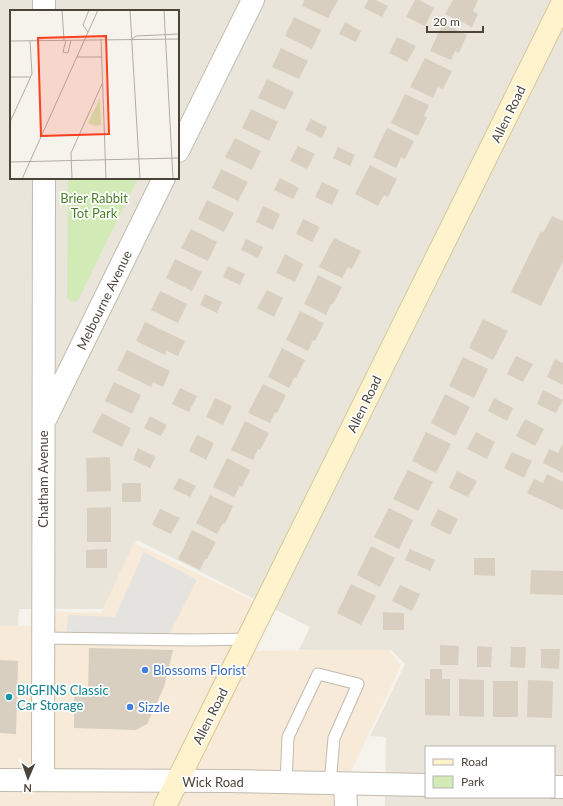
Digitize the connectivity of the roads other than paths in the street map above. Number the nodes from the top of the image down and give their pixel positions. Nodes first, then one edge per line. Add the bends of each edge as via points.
1 (253, 0) edge
2 (563, 2) edge
3 (179, 149) edge
4 (44, 179) edge
5 (164, 179) edge
6 (44, 422) junction
7 (43, 638) junction
8 (249, 639) junction
9 (0, 780) edge
10 (43, 780) junction
11 (177, 782) junction
12 (286, 782) junction
13 (338, 784) junction
14 (425, 785) edge
15 (165, 806) edge
16 (346, 806) edge

1 - 3 street
2 - 8 main road, Allen Road
4 - 6 street, Chatham Avenue
5 - 6 street, Melbourne Avenue
6 - 7 street, Chatham Avenue
7 - 8 lane
7 - 10 street, Chatham Avenue
8 - 11 main road, Allen Road
9 - 10 street, Wick Road
10 - 11 street, Wick Road
11 - 12 street, Wick Road
11 - 15 main road, Allen Road
12 - 13 street, Wick Road
12 - 13 lane via 288,737 318,674 358,684 334,738
13 - 14 street, Wick Road
13 - 16 street

